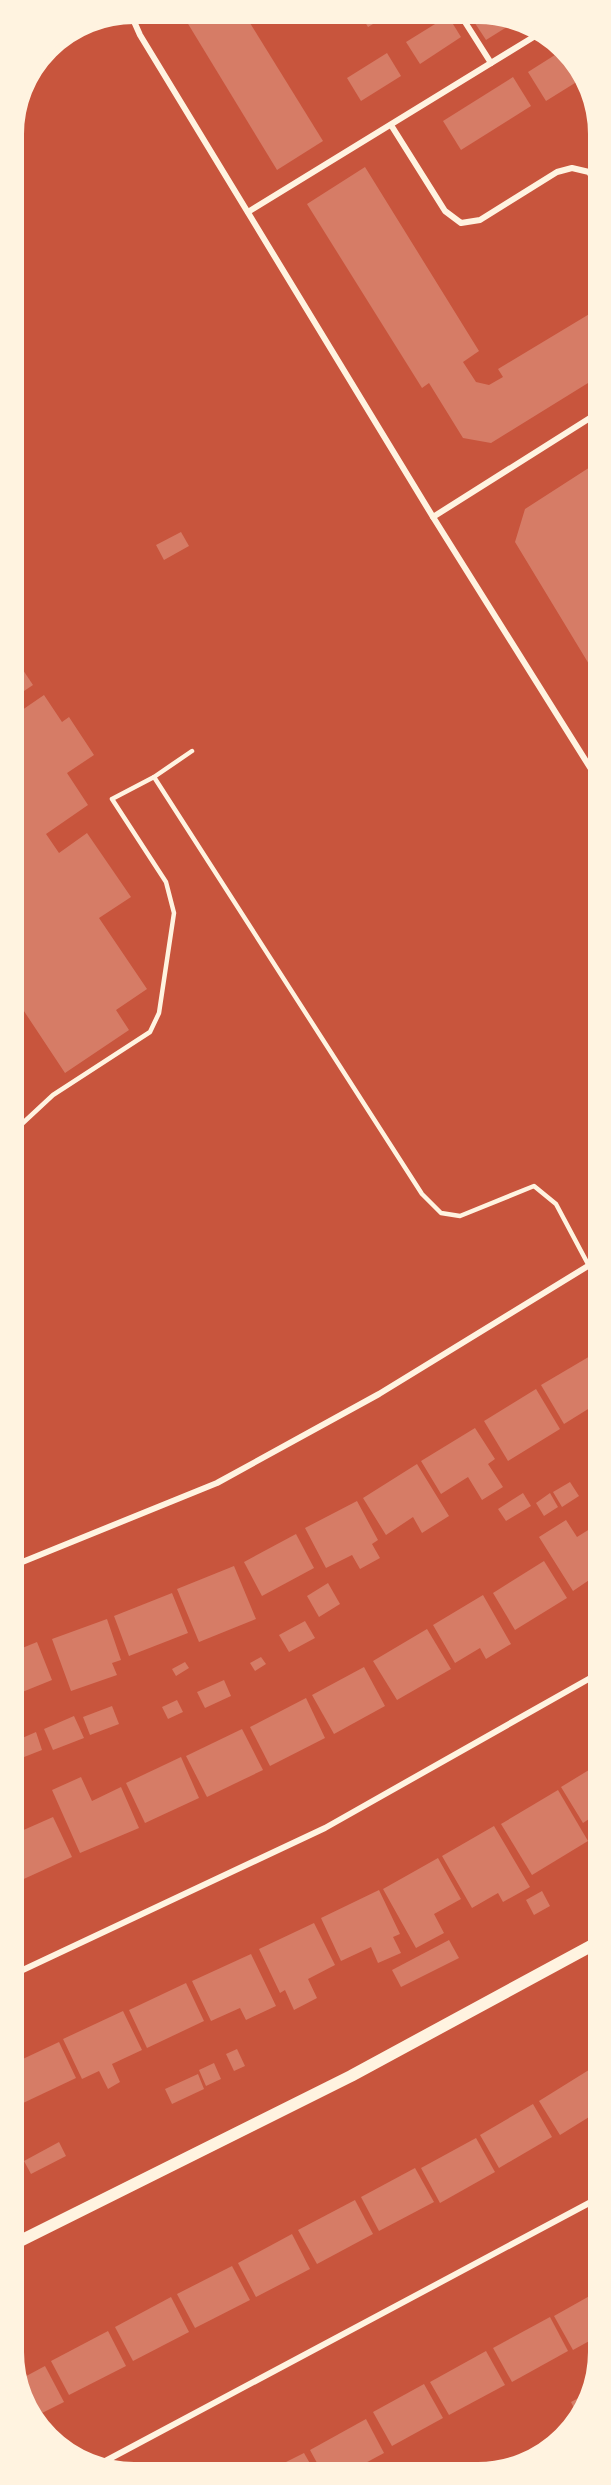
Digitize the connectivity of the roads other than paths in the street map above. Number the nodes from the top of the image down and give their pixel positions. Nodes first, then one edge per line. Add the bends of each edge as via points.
1 (133, 20) edge
2 (464, 20) edge
3 (535, 36) edge
4 (491, 63) junction
5 (391, 125) junction
6 (592, 177) edge
7 (248, 212) junction
8 (592, 417) edge
9 (433, 517) junction
10 (192, 751) dead end
11 (592, 770) edge
12 (154, 777) junction
13 (20, 1126) edge
14 (589, 1266) joint
15 (20, 1563) edge
16 (591, 1678) edge
17 (591, 1946) edge
18 (20, 1971) edge
19 (591, 2202) edge
20 (20, 2241) edge
21 (104, 2462) edge

1 - 7 street
2 - 4 street
3 - 4 street
4 - 5 street
5 - 6 street via 445,211 461,223 480,220 557,172 572,168 589,172
5 - 7 street
7 - 9 street
8 - 9 street
9 - 11 street
10 - 12 lane
12 - 13 lane via 112,799 166,882 174,913 159,1012 150,1032 53,1095
12 - 14 lane via 422,1194 441,1213 460,1216 534,1186 556,1204
14 - 15 street via 379,1394 217,1483
16 - 18 street via 325,1828
17 - 20 main road via 351,2076
19 - 21 street

